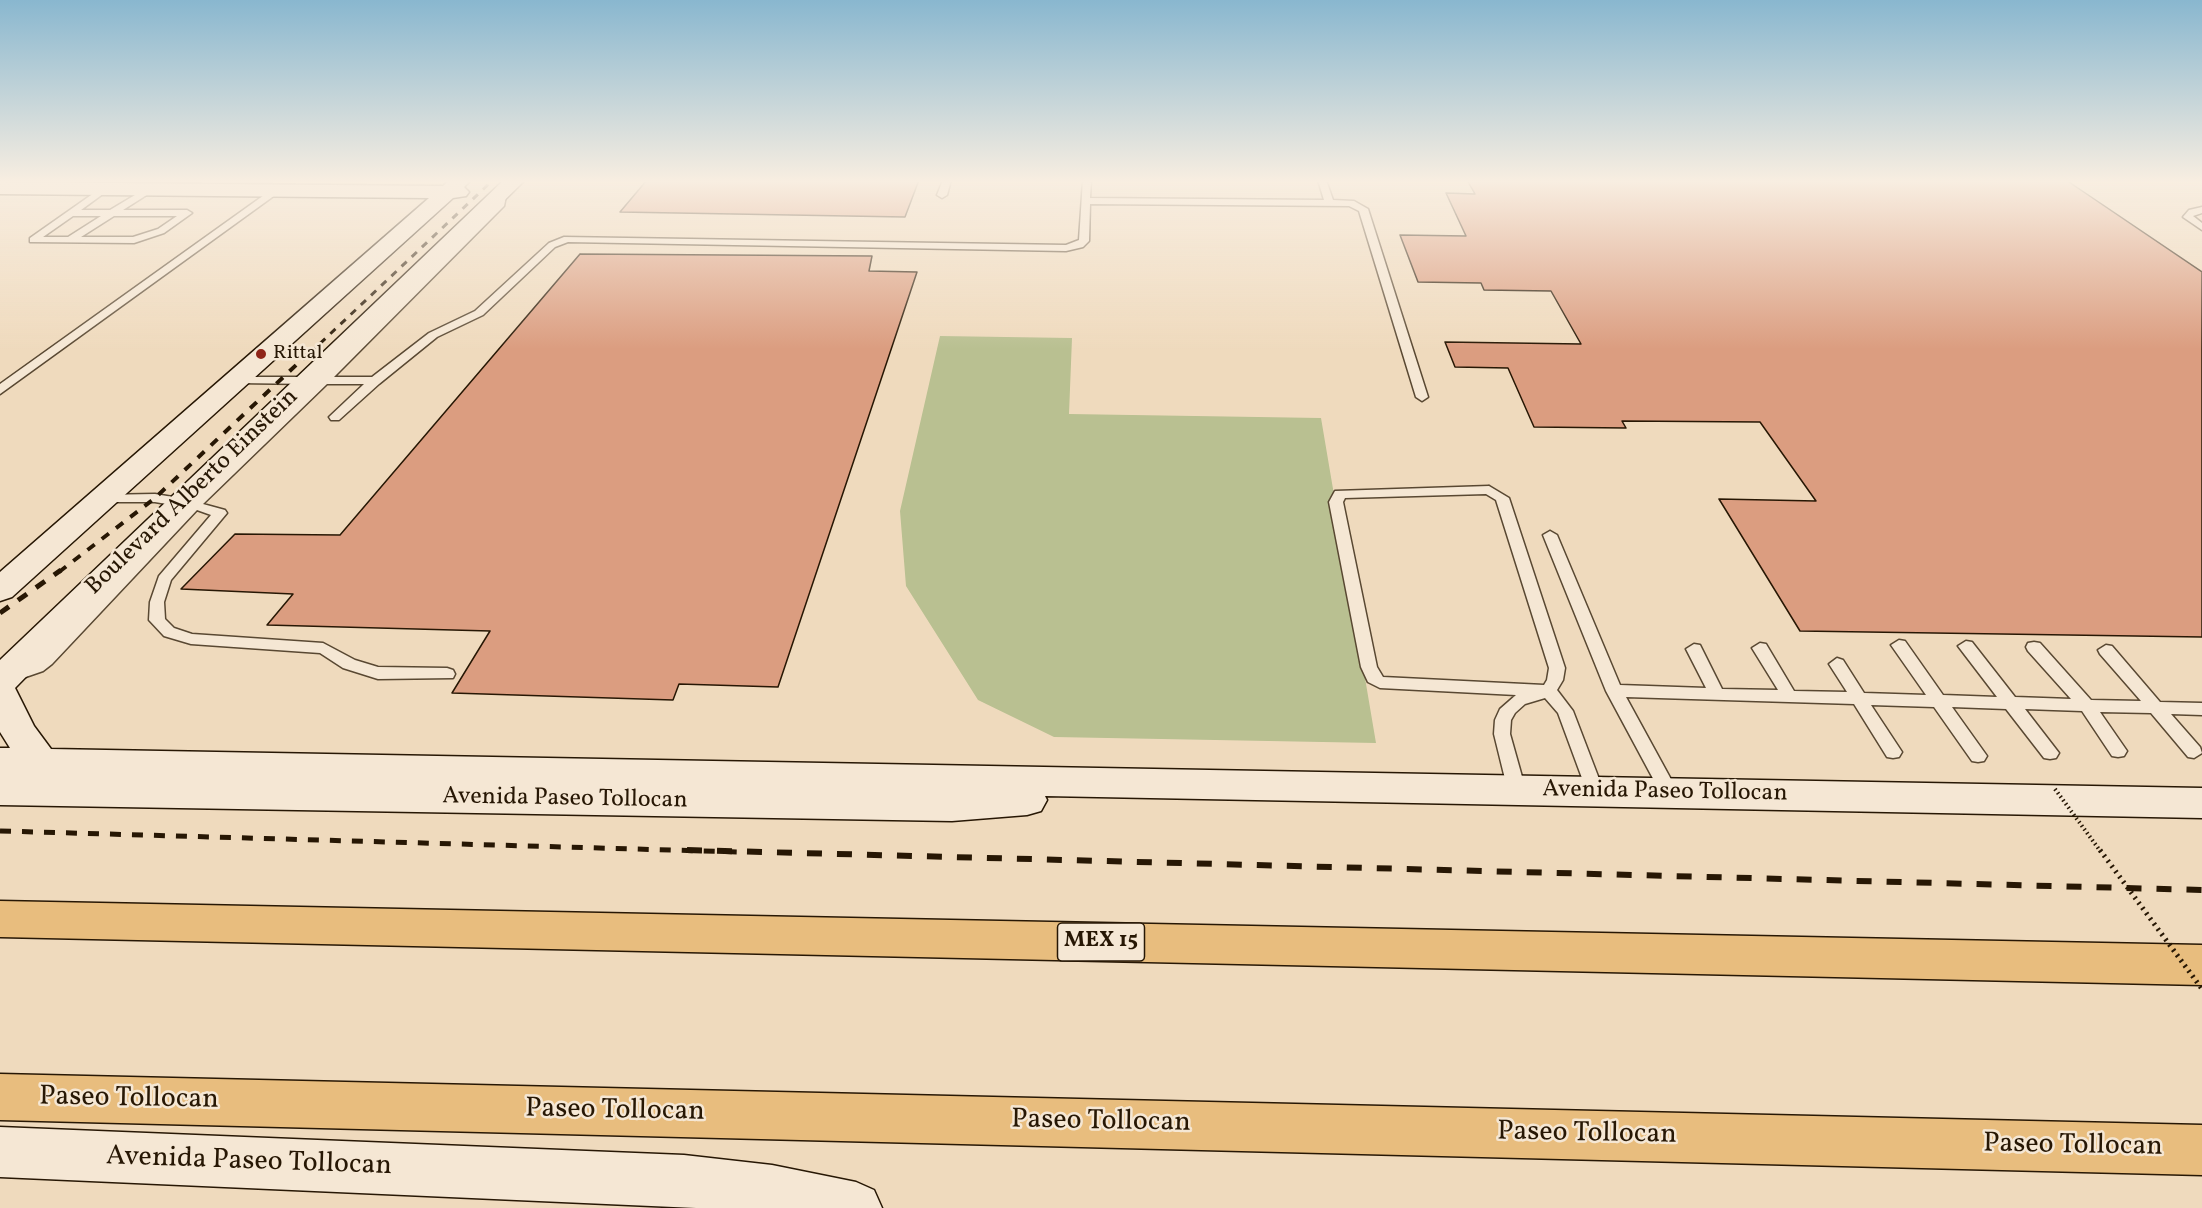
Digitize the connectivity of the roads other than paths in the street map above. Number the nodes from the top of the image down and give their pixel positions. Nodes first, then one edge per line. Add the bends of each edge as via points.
1 (38, 236) edge
2 (76, 236) edge
3 (145, 236) edge
4 (213, 236) edge
5 (398, 236) edge
6 (459, 236) edge
7 (1084, 236) edge
8 (1371, 236) edge
9 (70, 240) junction
10 (237, 379) junction
11 (317, 380) junction
12 (375, 381) junction
13 (0, 390) edge
14 (1422, 397) dead end
15 (335, 417) dead end
16 (104, 498) junction
17 (186, 504) junction
18 (1550, 535) dead end
19 (0, 590) edge
20 (1899, 645) dead end
21 (1966, 646) dead end
22 (2034, 647) dead end
23 (1760, 648) dead end
24 (1694, 649) dead end
25 (2106, 650) dead end
26 (1837, 664) dead end
27 (447, 674) dead end
28 (1, 685) edge
29 (1548, 691) junction
30 (1614, 691) junction
31 (1718, 694) junction
32 (1790, 697) junction
33 (1860, 699) junction
34 (1941, 702) junction
35 (2012, 704) junction
36 (2088, 706) junction
37 (2158, 708) junction
38 (2202, 709) edge
39 (2118, 751) dead end
40 (1893, 752) dead end
41 (2194, 752) dead end
42 (2050, 753) dead end
43 (1978, 756) dead end
44 (0, 762) edge
45 (40, 762) junction
46 (0, 774) edge
47 (1128, 783) junction
48 (0, 790) edge
49 (1517, 791) junction
50 (1595, 792) junction
51 (1670, 794) junction
52 (2202, 803) edge
53 (0, 919) edge
54 (2202, 965) edge
55 (0, 1097) edge
56 (2201, 1150) edge
57 (0, 1152) edge
58 (856, 1208) edge

1 - 9 lane via 33,240
2 - 9 lane
3 - 9 lane via 134,240
4 - 13 lane
5 - 10 main road, Boulevard Alberto Einstein
6 - 11 main road, Boulevard Alberto Einstein
7 - 12 lane via 1080,245 1066,248 561,240 479,313 433,335
8 - 14 lane
10 - 11 lane
10 - 16 main road, Boulevard Alberto Einstein
11 - 12 lane
11 - 17 main road, Boulevard Alberto Einstein
12 - 15 lane
16 - 17 lane via 155,498
16 - 19 main road, Boulevard Alberto Einstein
17 - 27 lane via 220,513 164,579 157,602 157,620 169,632 191,639 323,648 349,664 378,673
17 - 28 main road, Boulevard Alberto Einstein
18 - 30 lane
20 - 34 lane
21 - 35 lane
22 - 36 lane
23 - 32 lane
24 - 31 lane
25 - 37 lane
26 - 33 lane
28 - 45 main road via 19,733
29 - 29 lane via 1380,682 1374,678 1336,502 1340,494 1489,490 1498,494 1556,658 1556,680
29 - 49 lane via 1519,700 1503,720 1502,734
29 - 50 lane via 1565,711
30 - 31 lane
30 - 51 lane
31 - 32 lane
32 - 33 lane
33 - 34 lane
33 - 40 lane
34 - 35 lane
34 - 43 lane
35 - 36 lane
35 - 42 lane
36 - 37 lane
36 - 39 lane
37 - 38 lane
37 - 41 lane
44 - 45 main road, Avenida Paseo Tollocan
45 - 46 main road
45 - 47 main road, Avenida Paseo Tollocan
47 - 48 main road, Avenida Paseo Tollocan via 1059,796 952,806
47 - 49 main road, Avenida Paseo Tollocan
49 - 50 main road, Avenida Paseo Tollocan
50 - 51 main road, Avenida Paseo Tollocan
51 - 52 main road, Avenida Paseo Tollocan
53 - 54 highway, MEX 15
55 - 56 highway, Paseo Tollocan
57 - 58 main road, Avenida Paseo Tollocan via 684,1181 772,1191

